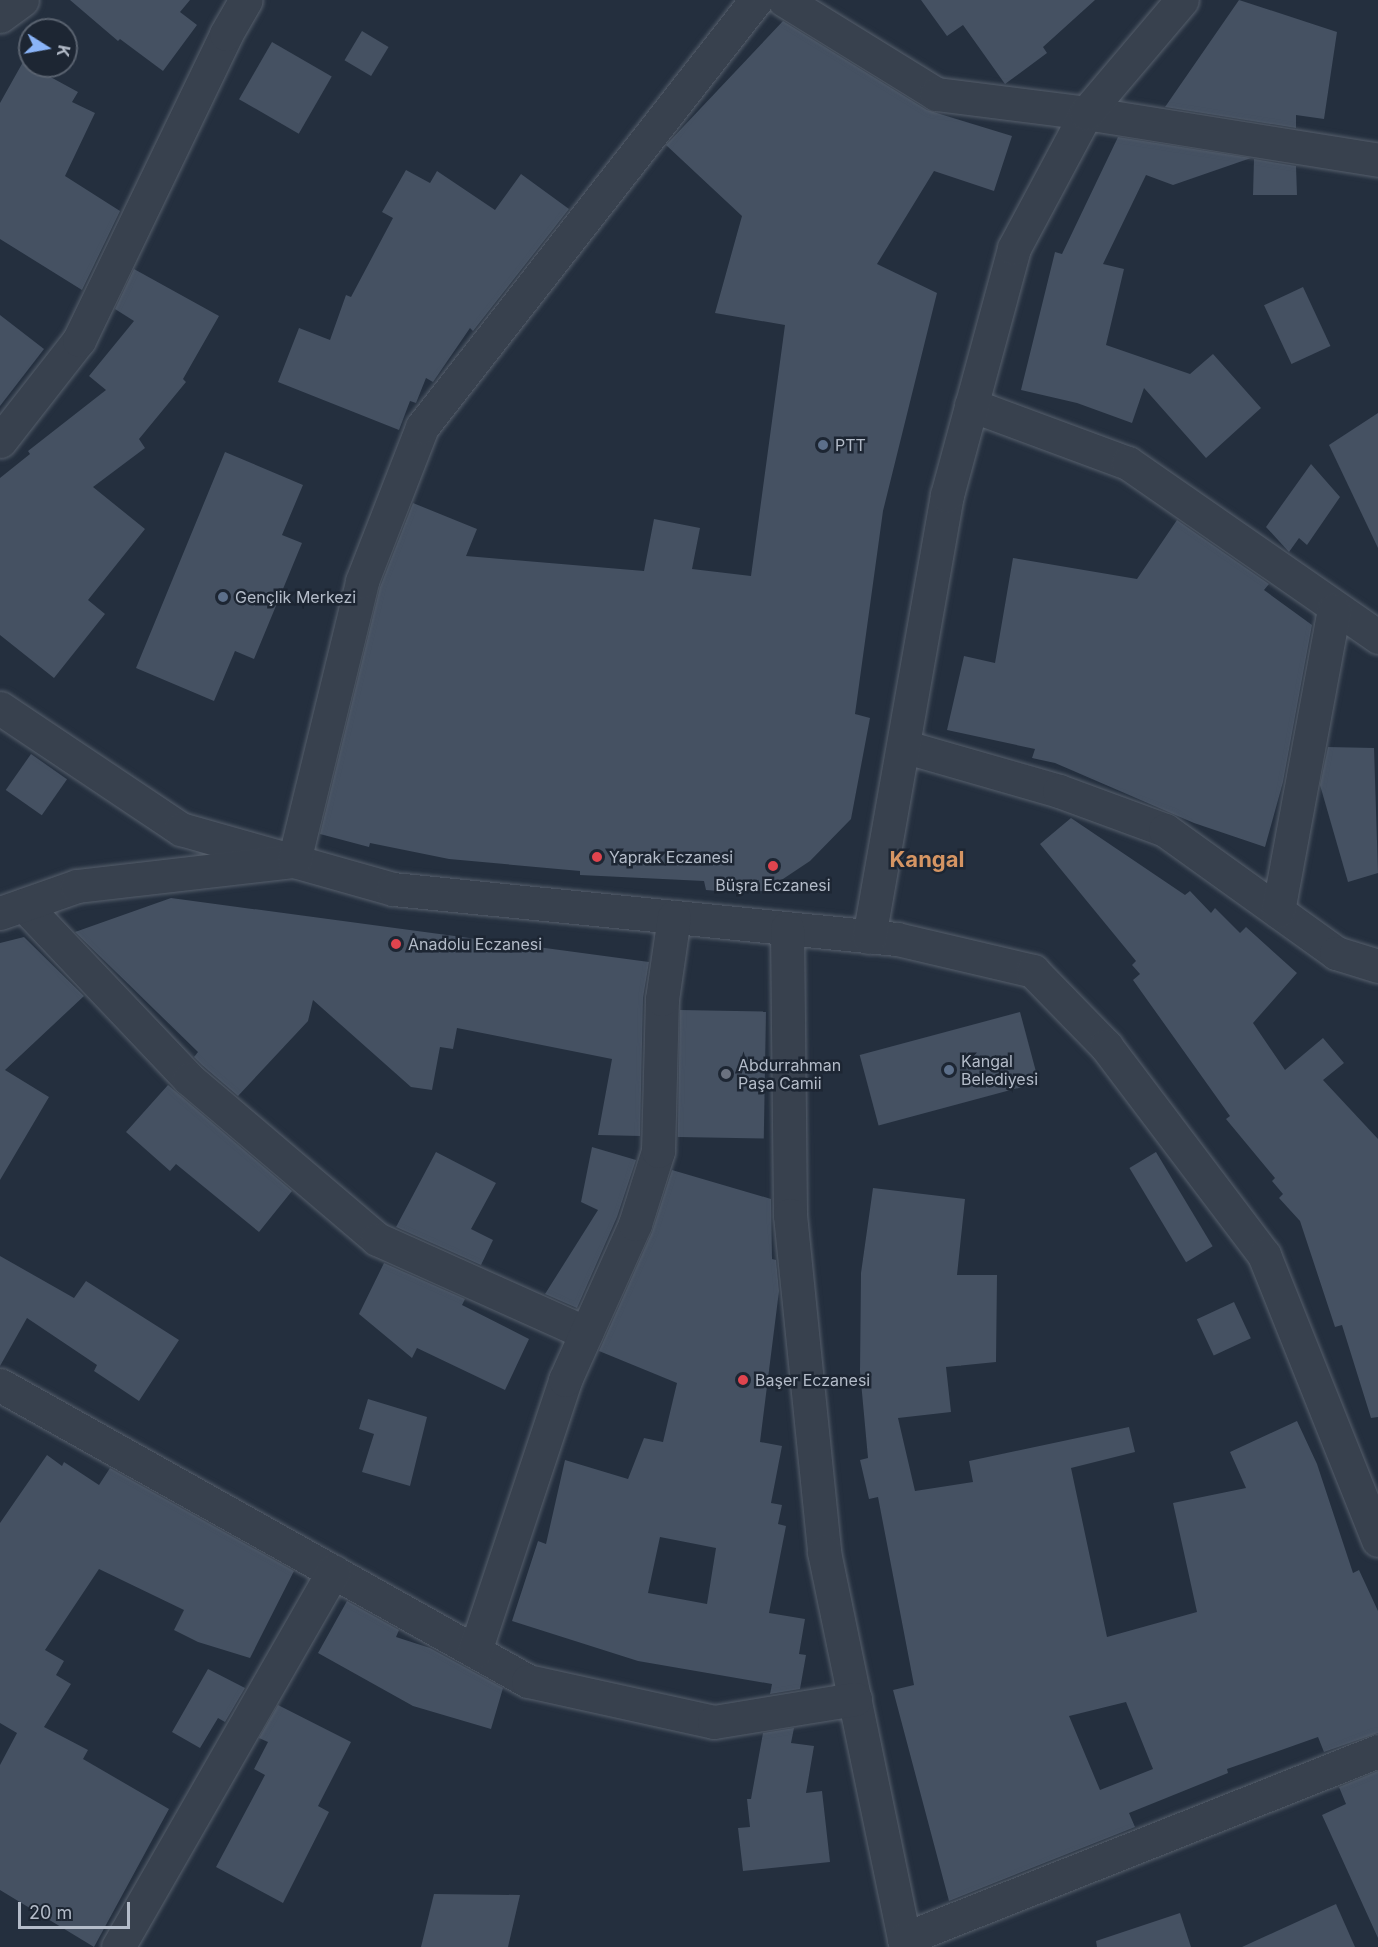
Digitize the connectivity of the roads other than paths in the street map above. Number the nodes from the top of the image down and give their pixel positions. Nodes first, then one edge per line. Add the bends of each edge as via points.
1 (22, 0) edge
2 (246, 0) edge
3 (756, 0) edge
4 (784, 0) edge
5 (1182, 0) edge
6 (0, 16) edge
7 (1086, 113) junction
8 (1378, 160) edge
9 (971, 405) junction
10 (0, 441) edge
11 (1334, 610) junction
12 (1378, 637) edge
13 (0, 708) edge
14 (906, 747) junction
15 (294, 861) junction
16 (12, 909) edge
17 (1278, 911) junction
18 (674, 917) junction
19 (787, 928) junction
20 (869, 937) junction
21 (1378, 966) edge
22 (586, 1333) junction
23 (0, 1385) edge
24 (1378, 1540) edge
25 (333, 1571) junction
26 (475, 1651) junction
27 (855, 1699) junction
28 (1378, 1751) edge
29 (905, 1943) edge
30 (118, 1947) edge

1 - 6 street
2 - 10 street via 79,340
3 - 15 street via 422,427 362,581
4 - 7 street via 936,94
5 - 7 street
7 - 8 street
7 - 9 street via 1014,248
9 - 11 street via 1128,463
9 - 14 street via 947,495
11 - 12 street
11 - 17 street
13 - 15 street via 181,829
14 - 17 street via 1059,791 1165,830
14 - 20 street
15 - 16 street via 77,886
15 - 18 street via 393,889
16 - 22 street via 189,1079 377,1239
17 - 21 street via 1336,953
18 - 19 street
18 - 22 street via 662,999 658,1150 635,1224
19 - 20 street
19 - 27 street via 790,1215 824,1552
20 - 24 street via 897,939 1033,971 1106,1046 1264,1255
22 - 26 street via 565,1380
23 - 25 street
25 - 26 street
25 - 30 street
26 - 27 street via 528,1681 714,1722
27 - 29 street
28 - 29 street

